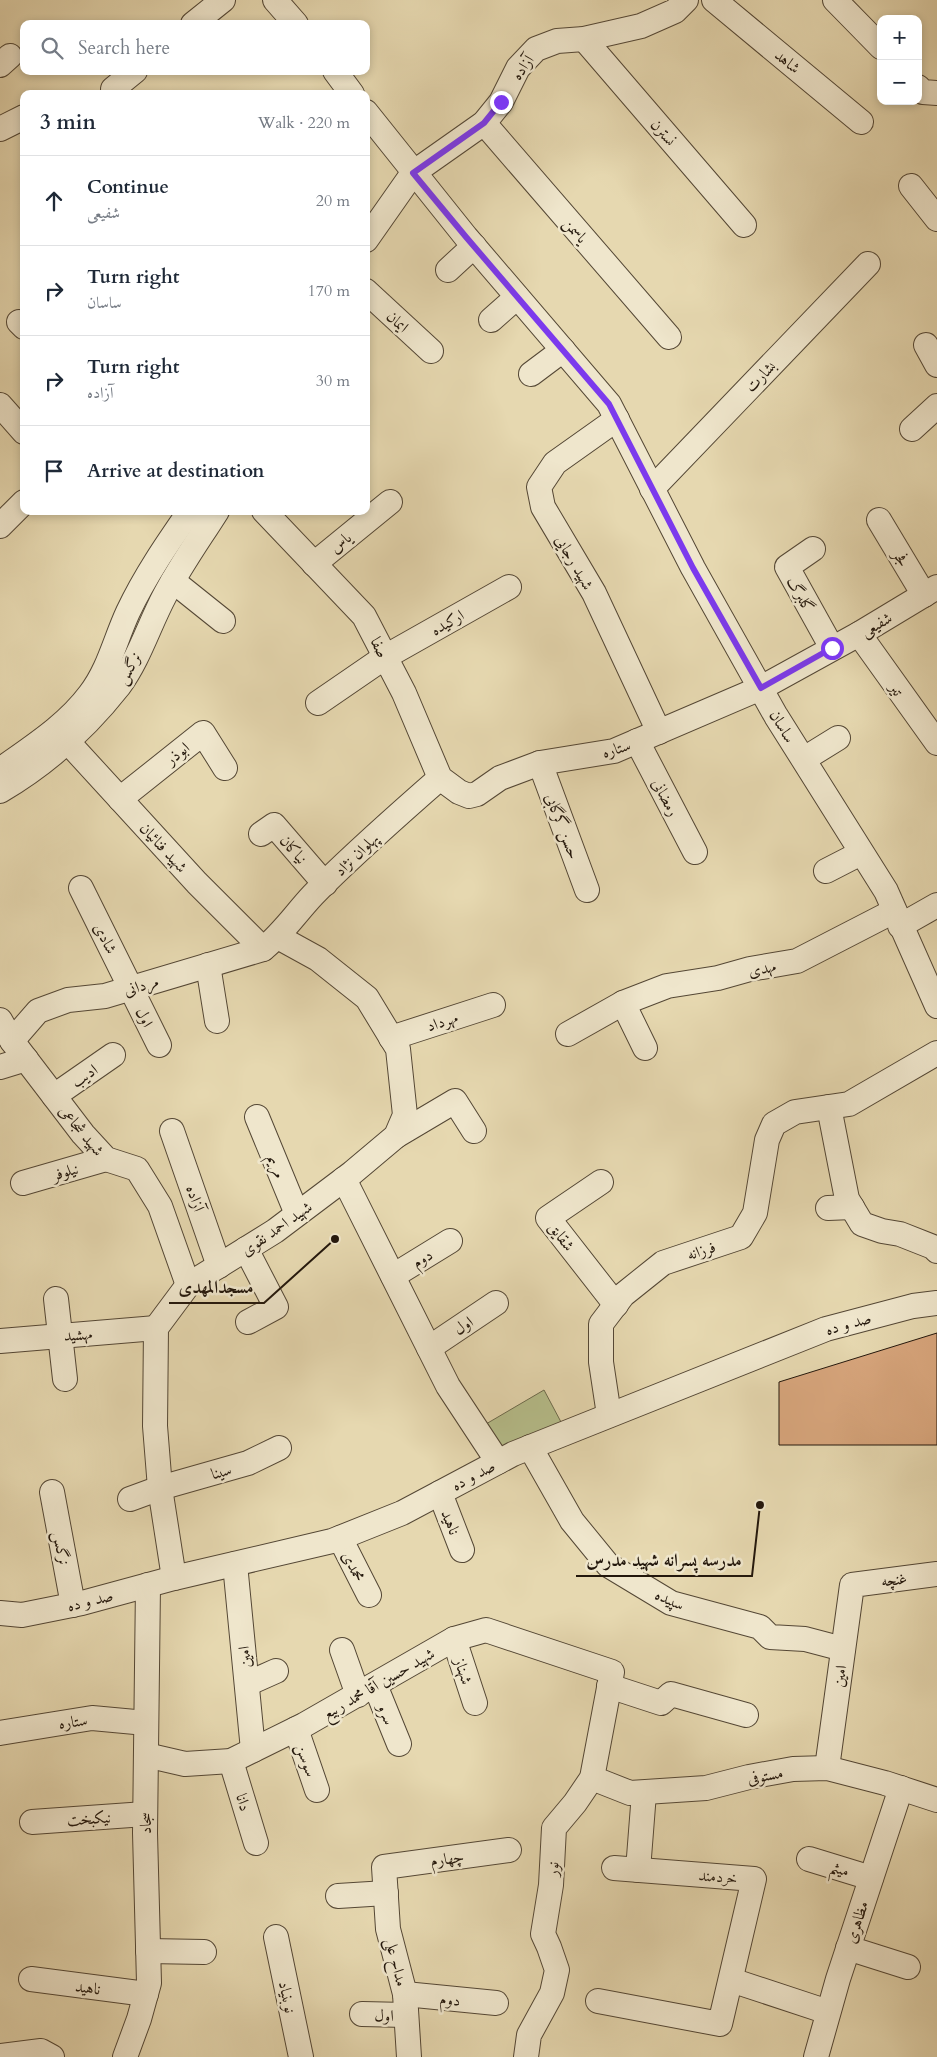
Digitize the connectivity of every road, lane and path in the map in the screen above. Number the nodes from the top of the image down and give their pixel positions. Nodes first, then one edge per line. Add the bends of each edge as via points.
1 (222, 0) edge
2 (686, 0) edge
3 (714, 0) edge
4 (835, 0) edge
5 (198, 20) edge
6 (584, 39) junction
7 (877, 43) edge
8 (130, 75) edge
9 (338, 75) edge
10 (114, 90) edge
11 (349, 90) edge
12 (922, 91) edge
13 (937, 93) edge
14 (370, 117) edge
15 (20, 119) edge
16 (861, 122) dead end
17 (484, 123) junction
18 (0, 129) edge
19 (413, 173) junction
20 (911, 186) dead end
21 (937, 219) edge
22 (744, 225) dead end
23 (370, 234) edge
24 (474, 246) junction
25 (868, 264) dead end
26 (448, 270) dead end
27 (370, 294) edge
28 (517, 297) junction
29 (491, 320) dead end
30 (669, 337) dead end
31 (562, 350) junction
32 (431, 351) dead end
33 (531, 374) dead end
34 (0, 405) edge
35 (937, 406) edge
36 (617, 420) junction
37 (20, 428) edge
38 (912, 429) dead end
39 (652, 489) junction
40 (390, 502) dead end
41 (20, 506) edge
42 (187, 515) edge
43 (215, 515) edge
44 (268, 515) edge
45 (879, 520) dead end
46 (0, 526) edge
47 (813, 549) dead end
48 (314, 564) junction
49 (173, 581) junction
50 (509, 587) dead end
51 (931, 591) edge
52 (223, 621) dead end
53 (859, 634) junction
54 (832, 648) junction
55 (385, 658) junction
56 (761, 688) junction
57 (318, 703) dead end
58 (659, 732) junction
59 (838, 738) dead end
60 (67, 741) junction
61 (636, 741) junction
62 (937, 743) edge
63 (804, 759) junction
64 (540, 763) junction
65 (225, 768) dead end
66 (0, 770) edge
67 (440, 778) junction
68 (0, 791) edge
69 (120, 799) junction
70 (261, 834) dead end
71 (695, 852) dead end
72 (862, 853) junction
73 (826, 871) dead end
74 (325, 884) junction
75 (81, 888) dead end
76 (587, 890) dead end
77 (937, 904) edge
78 (897, 918) junction
79 (270, 943) junction
80 (208, 965) junction
81 (131, 988) junction
82 (623, 1004) junction
83 (493, 1005) dead end
84 (937, 1006) edge
85 (0, 1020) edge
86 (217, 1021) dead end
87 (568, 1034) dead end
88 (391, 1038) junction
89 (12, 1041) junction
90 (159, 1045) dead end
91 (645, 1048) dead end
92 (937, 1053) edge
93 (113, 1055) dead end
94 (26, 1059) junction
95 (0, 1067) edge
96 (54, 1096) junction
97 (829, 1107) junction
98 (256, 1117) dead end
99 (172, 1131) dead end
100 (474, 1131) dead end
101 (396, 1136) junction
102 (106, 1158) junction
103 (344, 1179) junction
104 (601, 1182) dead end
105 (23, 1183) dead end
106 (852, 1207) junction
107 (828, 1208) dead end
108 (297, 1214) junction
109 (450, 1241) dead end
110 (246, 1249) junction
111 (937, 1251) edge
112 (219, 1266) junction
113 (393, 1276) junction
114 (188, 1285) junction
115 (56, 1299) dead end
116 (496, 1303) dead end
117 (937, 1303) edge
118 (616, 1305) junction
119 (248, 1322) dead end
120 (156, 1328) junction
121 (60, 1335) junction
122 (0, 1341) edge
123 (429, 1348) junction
124 (65, 1380) dead end
125 (609, 1415) junction
126 (530, 1447) junction
127 (279, 1448) dead end
128 (498, 1462) junction
129 (160, 1488) junction
130 (52, 1492) dead end
131 (440, 1493) junction
132 (130, 1499) dead end
133 (340, 1538) junction
134 (462, 1550) dead end
135 (235, 1564) junction
136 (937, 1574) edge
137 (174, 1578) junction
138 (852, 1584) joint
139 (148, 1585) junction
140 (369, 1595) dead end
141 (72, 1604) junction
142 (0, 1613) edge
143 (454, 1639) junction
144 (843, 1649) junction
145 (342, 1650) dead end
146 (276, 1671) dead end
147 (611, 1679) junction
148 (247, 1684) junction
149 (367, 1690) junction
150 (475, 1703) dead end
151 (746, 1715) dead end
152 (146, 1722) junction
153 (296, 1729) junction
154 (0, 1733) edge
155 (399, 1744) dead end
156 (253, 1750) junction
157 (146, 1755) junction
158 (231, 1761) junction
159 (827, 1768) junction
160 (592, 1778) junction
161 (901, 1788) junction
162 (317, 1790) dead end
163 (644, 1792) junction
164 (937, 1800) edge
165 (145, 1814) junction
166 (32, 1822) dead end
167 (256, 1843) dead end
168 (509, 1850) dead end
169 (809, 1859) dead end
170 (384, 1867) joint
171 (614, 1868) dead end
172 (638, 1870) junction
173 (871, 1878) junction
174 (386, 1893) junction
175 (338, 1896) dead end
176 (276, 1937) dead end
177 (848, 1948) junction
178 (148, 1950) junction
179 (204, 1952) dead end
180 (908, 1967) dead end
181 (31, 1979) dead end
182 (731, 1980) junction
183 (146, 1994) junction
184 (598, 2001) dead end
185 (496, 2003) dead end
186 (406, 2005) junction
187 (828, 2012) junction
188 (362, 2014) dead end
189 (0, 2056) edge
190 (52, 2057) edge
191 (125, 2057) edge
192 (301, 2057) edge
193 (409, 2057) edge
194 (526, 2057) edge
195 (816, 2057) edge

1 - 5 street
2 - 6 street, آزاده via 675,11 641,26
3 - 16 street, شاهد
4 - 7 street
6 - 17 street, آزاده via 557,41 536,49 518,68 501,102
6 - 22 street, نسترن
8 - 10 street
9 - 11 street
12 - 13 street
14 - 19 street, ساسان
15 - 18 street
17 - 19 street, آزاده
17 - 30 street, یاسمن
19 - 23 street
19 - 24 street, ساسان
20 - 21 street
24 - 26 street
24 - 28 street, ساسان
25 - 39 street, بشارت
27 - 32 street, ایمان
28 - 29 street
28 - 31 street, ساسان
31 - 33 street
31 - 36 street, ساسان via 609,404
34 - 37 street
35 - 38 street
36 - 39 street, ساسان
36 - 58 street, شهید رجایی via 555,463 539,487 543,507 594,593
39 - 56 street, ساسان
40 - 48 street, یاس
41 - 46 street
42 - 66 street, نرگس via 154,562 128,613 110,662 90,695 54,731
43 - 49 street, نرگس
44 - 48 street, صفا
45 - 51 street, فجر
47 - 54 street, گلبرگ via 787,568
48 - 55 street, صفا via 364,616
49 - 52 street
49 - 60 street, نرگس via 135,660 119,685
50 - 55 street, ارکیده
51 - 53 street, شفیعی
53 - 54 street, شفیعی
53 - 62 street, تیر
54 - 56 street, شفیعی
55 - 57 street, ارکیده
55 - 67 street, صفا via 404,693
56 - 58 street, ستاره
56 - 63 street, ساسان
58 - 61 street, ستاره
59 - 63 street, ساسان
60 - 68 street, نرگس via 30,773
60 - 69 street, شهید فنائیان
61 - 64 street, ستاره via 614,751
61 - 71 street, رمضانی
63 - 72 street, ساسان
64 - 67 street, ستاره via 500,778 470,796
64 - 76 street, حسن گرگابی
65 - 69 street, ابوذر via 203,733
67 - 74 street, پهلوان نژاد
69 - 79 street, شهید فنائیان via 197,883
70 - 74 street, نیاکان via 274,826
72 - 73 street
72 - 78 street, ساسان via 886,891
74 - 79 street, پهلوان نژاد
75 - 81 street, شادی
77 - 78 street, مهدی
78 - 82 street, مهدی via 797,960 667,986
78 - 84 street, ساسان
79 - 80 street, مردانی
79 - 88 street, شهید احمد نقوی via 318,959 366,998
80 - 81 street, مردانی
80 - 86 street
81 - 89 street, مردانی via 105,996 68,1000 38,1010
81 - 90 street, اول
82 - 87 street, مهدی
82 - 91 street
83 - 88 street, مهرداد
85 - 89 street, شهید شجاعی
88 - 101 street, شهید احمد نقوی via 398,1049 405,1115
89 - 94 street, شهید شجاعی
92 - 97 street, فرزانه via 849,1104
93 - 96 street, ادیب
94 - 95 street
94 - 96 street, شهید شجاعی
96 - 102 street, شهید شجاعی
97 - 106 street via 847,1199
97 - 118 street, فرزانه via 795,1112 774,1124 767,1140 755,1213 741,1237 663,1263 623,1295
98 - 108 street, مریم
99 - 112 street, آزاده
100 - 101 street via 455,1101
101 - 103 street, شهید احمد نقوی
102 - 105 street, نیلوفر
102 - 114 street, شهید شجاعی via 137,1169 160,1206
103 - 108 street, شهید احمد نقوی
103 - 113 street
104 - 118 street, شقایق via 548,1218
106 - 107 street
106 - 111 street via 862,1224 882,1232 900,1234
108 - 110 street, شهید احمد نقوی
109 - 113 street, دوم
110 - 112 street, شهید احمد نقوی
110 - 119 street via 276,1306
112 - 114 street, شهید احمد نقوی
113 - 123 street
114 - 120 street, شهید احمد نقوی
115 - 121 street
116 - 123 street, اول
117 - 125 street, صد و ده via 913,1306 826,1329
118 - 125 street, فرزانه via 601,1324 601,1362
120 - 121 street, مهشید
120 - 129 street via 155,1426
121 - 122 street, مهشید
121 - 124 street
123 - 128 street via 448,1386
125 - 126 street, صد و ده
126 - 128 street, صد و ده
126 - 144 street, سپیده via 572,1521 608,1565 671,1603 760,1627 770,1637 805,1639
127 - 129 street, سینا via 248,1463
128 - 131 street, صد و ده
129 - 132 street, سینا
129 - 137 street
130 - 141 street, نرگس
131 - 133 street, صد و ده via 402,1513
131 - 134 street, ناهید
133 - 135 street, صد و ده
133 - 140 street, محمدی
135 - 137 street, صد و ده
135 - 148 street, امین
136 - 138 street, غنچه
137 - 139 street, صد و ده
138 - 144 street, امین
139 - 141 street, صد و ده
139 - 152 street, سجاد
141 - 142 street, صد و ده via 22,1614
143 - 147 street, شهید حسین آقا محمد ربیع via 486,1630
143 - 149 street, شهید حسین آقا محمد ربیع
143 - 150 street, شهناز
144 - 159 street, امین
145 - 149 street, سرو
146 - 148 street
147 - 151 street via 661,1703 672,1694
147 - 160 street, نور
148 - 156 street, امین
149 - 153 street, شهید حسین آقا محمد ربیع
149 - 155 street, سرو
152 - 154 street, ستاره via 92,1718
152 - 157 street, سجاد
153 - 156 street, شهید حسین آقا محمد ربیع
153 - 162 street, سوسن
156 - 158 street, شهید حسین آقا محمد ربیع
157 - 158 street, شهید حسین آقا محمد ربیع via 185,1764
157 - 165 street, سجاد
158 - 167 street, دانا
159 - 161 street, مستوفی
159 - 163 street, مستوفی via 793,1769 706,1788
160 - 163 street, مستوفی via 630,1793
160 - 194 street, نور via 554,1828 543,1934 556,1970 552,1993 529,2035
161 - 164 street, مستوفی
161 - 173 street, مظاهری
163 - 172 street
165 - 166 street, نیکبخت
165 - 178 street, سجاد
168 - 170 street, چهارم
169 - 173 street, میثم
170 - 174 street, مداح علی
171 - 172 street, خردمند
172 - 182 street, خردمند via 754,1879
173 - 177 street, مظاهری
174 - 175 street
174 - 186 street, مداح علی via 388,1929
176 - 192 street, نوبنیاد
177 - 180 street
177 - 187 street, مظاهری
178 - 179 street
178 - 183 street, سجاد
181 - 183 street, ناهید
182 - 184 street, خردمند via 720,2024
182 - 187 street
183 - 191 street, سجاد
185 - 186 street, دوم
186 - 188 street, اول
186 - 193 street, مداح علی
187 - 195 street, مظاهری
189 - 190 street via 41,2051

